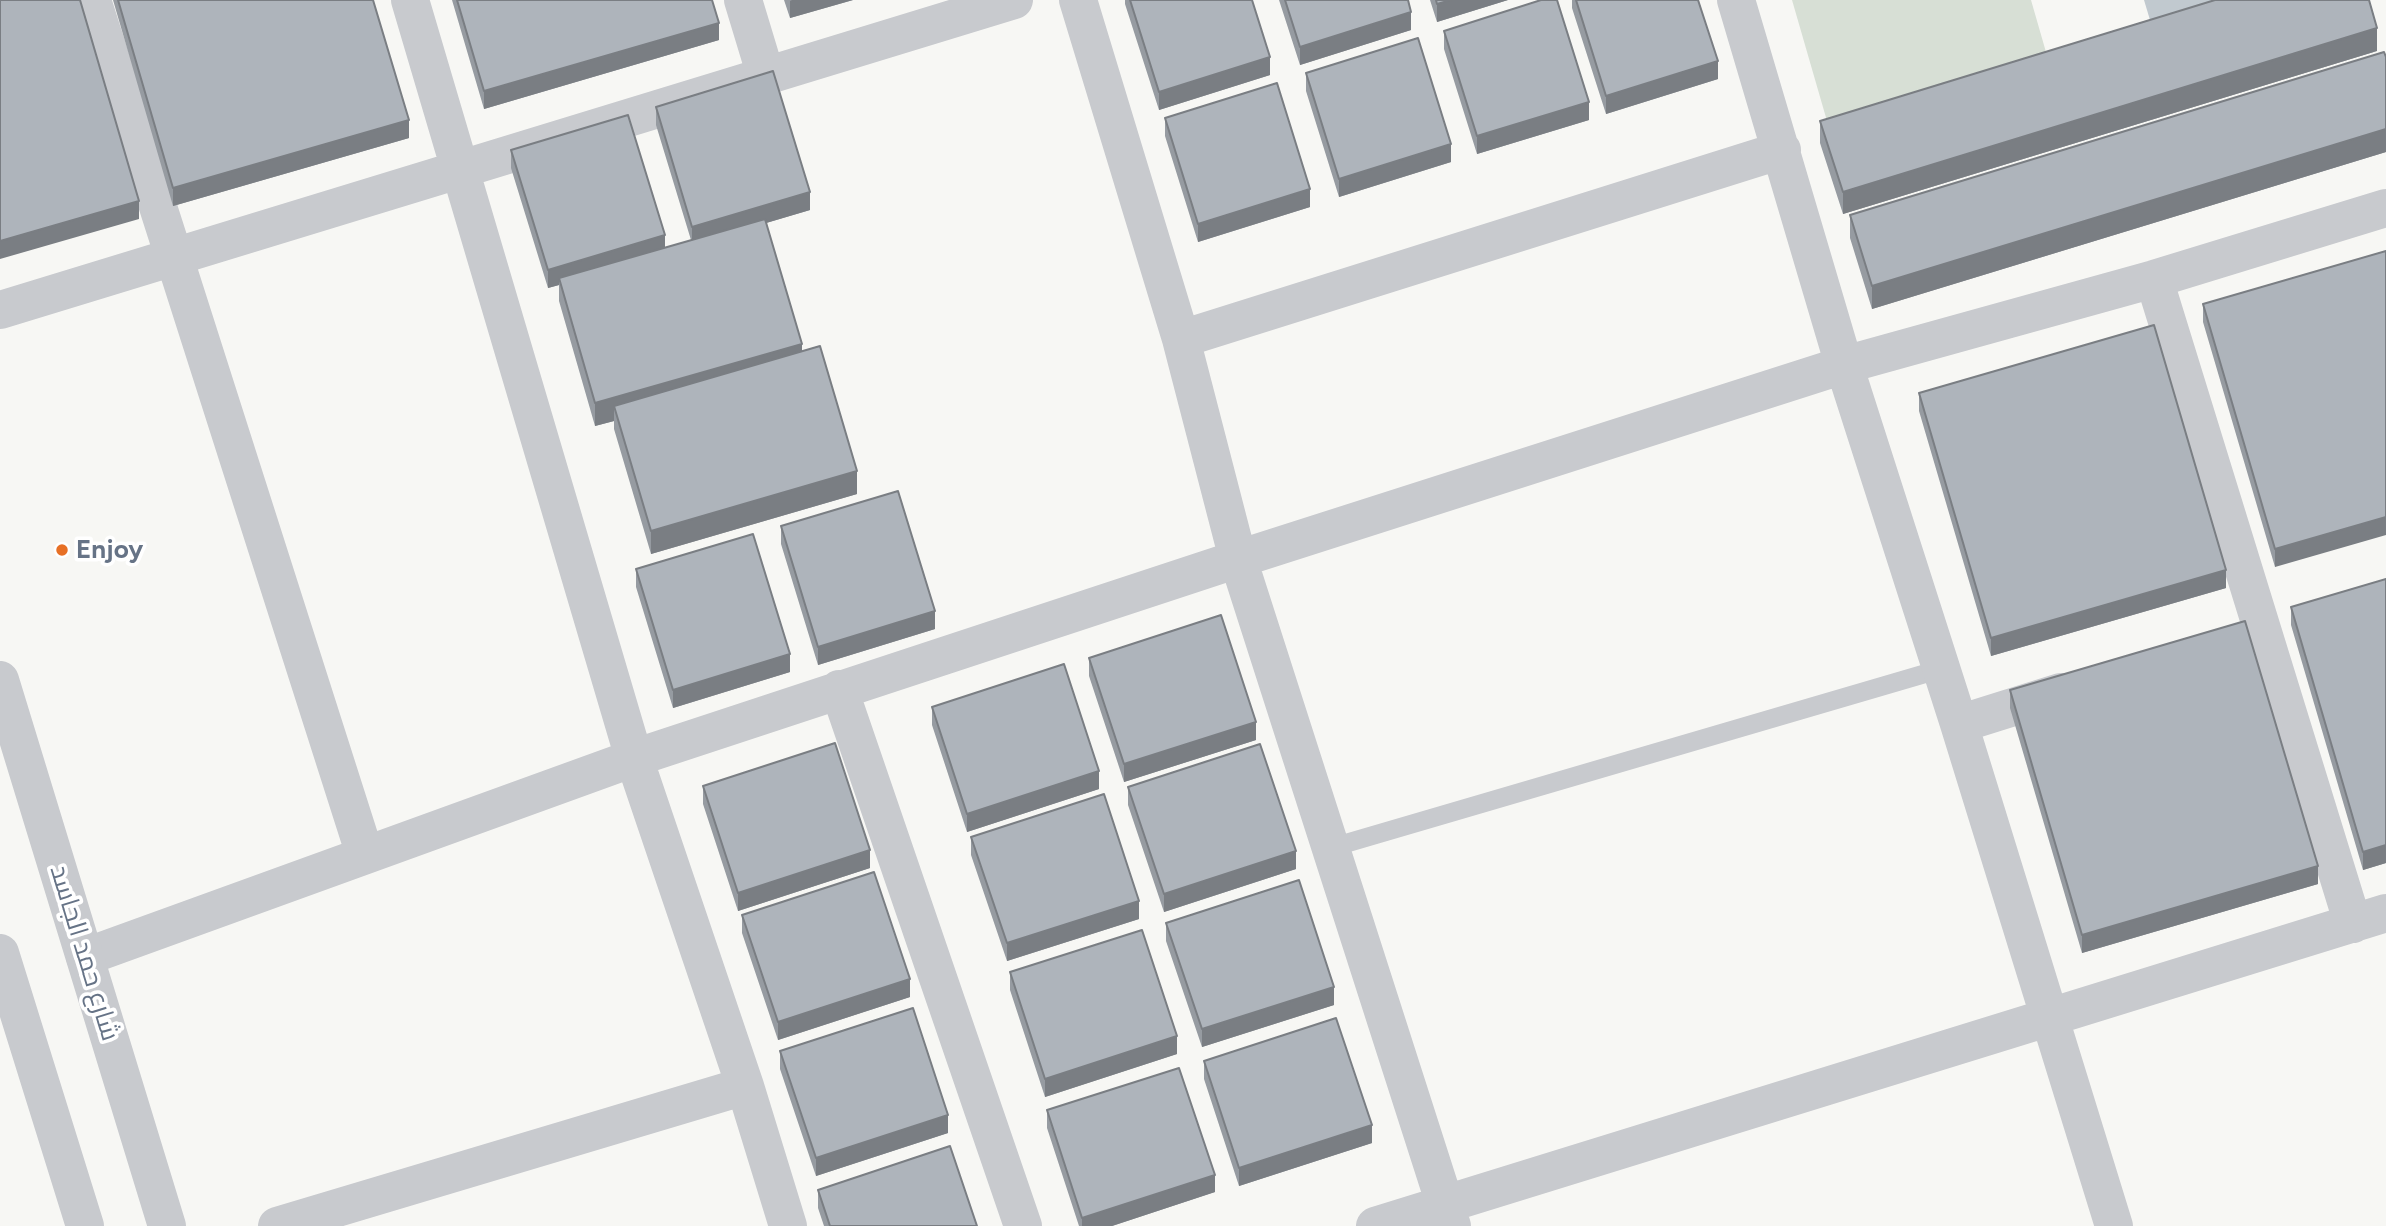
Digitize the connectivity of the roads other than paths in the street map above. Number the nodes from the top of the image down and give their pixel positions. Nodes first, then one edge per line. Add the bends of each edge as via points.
1 (92, 0) edge
2 (410, 0) edge
3 (743, 0) edge
4 (1014, 0) edge
5 (1078, 0) edge
6 (1736, 0) edge
7 (766, 76) junction
8 (1782, 150) junction
9 (462, 169) junction
10 (2386, 208) edge
11 (174, 257) junction
12 (2154, 279) junction
13 (0, 310) edge
14 (1181, 340) junction
15 (1844, 365) junction
16 (1238, 559) junction
17 (2299, 618) edge
18 (2262, 630) junction
19 (2223, 642) edge
20 (1941, 669) junction
21 (0, 680) edge
22 (2091, 683) edge
23 (839, 689) junction
24 (1959, 724) junction
25 (634, 758) junction
26 (1330, 848) junction
27 (365, 855) junction
28 (2369, 918) edge
29 (85, 957) junction
30 (3, 971) edge
31 (2050, 1017) junction
32 (745, 1086) junction
33 (1448, 1215) edge
34 (85, 1226) edge
35 (167, 1226) edge
36 (277, 1226) edge
37 (788, 1226) edge
38 (1023, 1226) edge
39 (1375, 1226) edge
40 (2114, 1226) edge

1 - 11 street
2 - 9 street
3 - 7 street
4 - 7 street
5 - 14 street
6 - 8 street
7 - 9 street
8 - 14 street
8 - 15 street
9 - 11 street
9 - 25 street
10 - 12 street
11 - 13 street
11 - 27 street
12 - 15 street
12 - 18 street
14 - 16 street
15 - 16 street
15 - 20 street
16 - 23 street
16 - 26 street
17 - 18 street
18 - 19 street
18 - 28 street
20 - 24 street
20 - 26 lane
21 - 29 street, شارع حمد الجاسد
22 - 24 street
23 - 25 street
23 - 38 street
24 - 31 street
25 - 27 street
25 - 32 street
26 - 33 street
27 - 29 street
28 - 31 street
29 - 35 street, شارع حمد الجاسد
30 - 34 street
31 - 33 street
31 - 40 street
32 - 36 street
32 - 37 street
33 - 39 street

